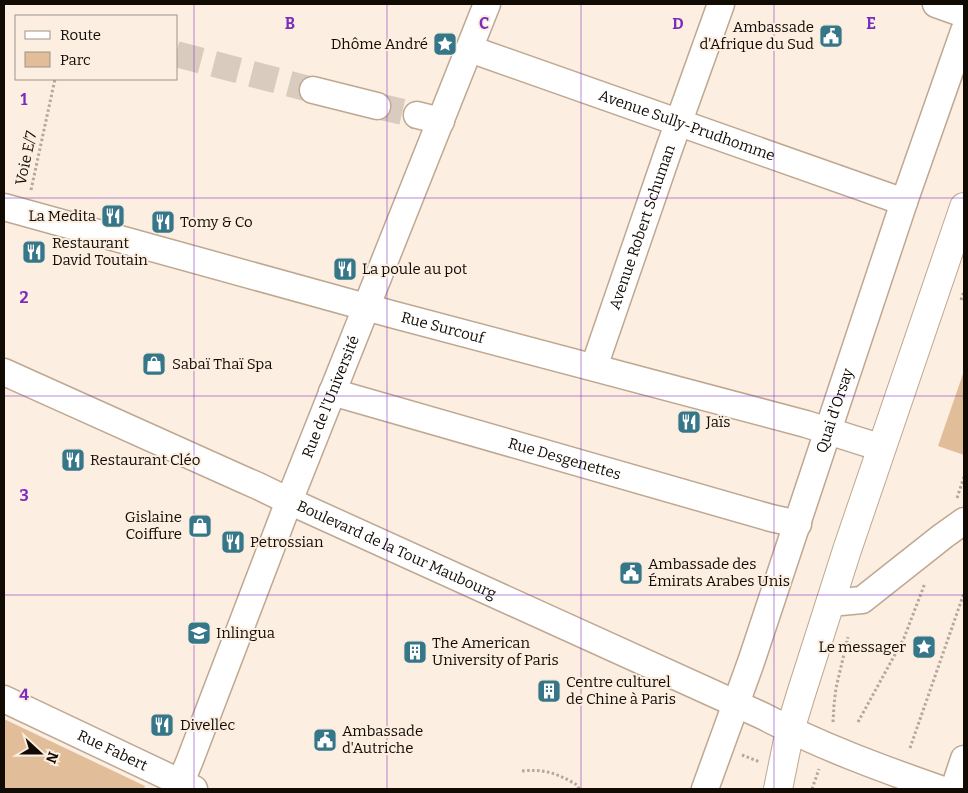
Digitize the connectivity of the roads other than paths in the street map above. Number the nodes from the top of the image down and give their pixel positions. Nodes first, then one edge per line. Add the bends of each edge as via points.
1 (487, 4) edge
2 (720, 4) edge
3 (936, 4) edge
4 (964, 14) edge
5 (964, 31) edge
6 (470, 49) junction
7 (313, 90) tunnel mouth
8 (377, 106) tunnel mouth
9 (678, 123) junction
10 (904, 202) junction
11 (964, 207) edge
12 (15, 210) edge
13 (366, 307) junction
14 (594, 367) junction
15 (4, 372) edge
16 (332, 392) junction
17 (828, 431) junction
18 (882, 448) junction
19 (289, 501) junction
20 (964, 522) edge
21 (798, 524) junction
22 (758, 596) dead end
23 (830, 603) junction
24 (4, 699) edge
25 (735, 704) junction
26 (790, 730) junction
27 (964, 759) edge
28 (878, 779) edge
29 (700, 782) edge
30 (184, 787) edge
31 (778, 789) edge
32 (940, 789) edge
33 (954, 789) edge

1 - 6 street, Rue de l'Université
2 - 9 street, Avenue Robert Schuman
3 - 4 street
5 - 10 street, Quai d'Orsay
6 - 9 street, Avenue Sully-Prudhomme
6 - 13 street, Rue de l'Université via 429,118
7 - 8 street
9 - 10 street, Avenue Sully-Prudhomme
9 - 14 street, Avenue Robert Schuman
10 - 17 street, Quai d'Orsay
11 - 18 main road
12 - 13 street, Rue Surcouf
13 - 14 street, Rue Surcouf
13 - 16 street, Rue de l'Université
14 - 17 street, Rue Surcouf
15 - 19 street, Boulevard de la Tour Maubourg
16 - 19 street, Rue de l'Université
16 - 21 street, Rue Desgenettes
17 - 18 street, Rue Surcouf
17 - 21 street, Quai d'Orsay
18 - 23 main road
19 - 25 street, Boulevard de la Tour Maubourg
19 - 30 street, Rue de l'Université
20 - 23 street via 862,600
21 - 22 street via 778,538
21 - 25 street, Quai d'Orsay
23 - 26 main road
24 - 30 street, Rue Fabert
25 - 26 street, Boulevard de la Tour Maubourg
25 - 29 street, Quai d'Orsay
26 - 28 street, Boulevard de la Tour Maubourg via 842,753
26 - 31 main road
27 - 33 street
28 - 32 street, Boulevard de la Tour Maubourg via 906,777

